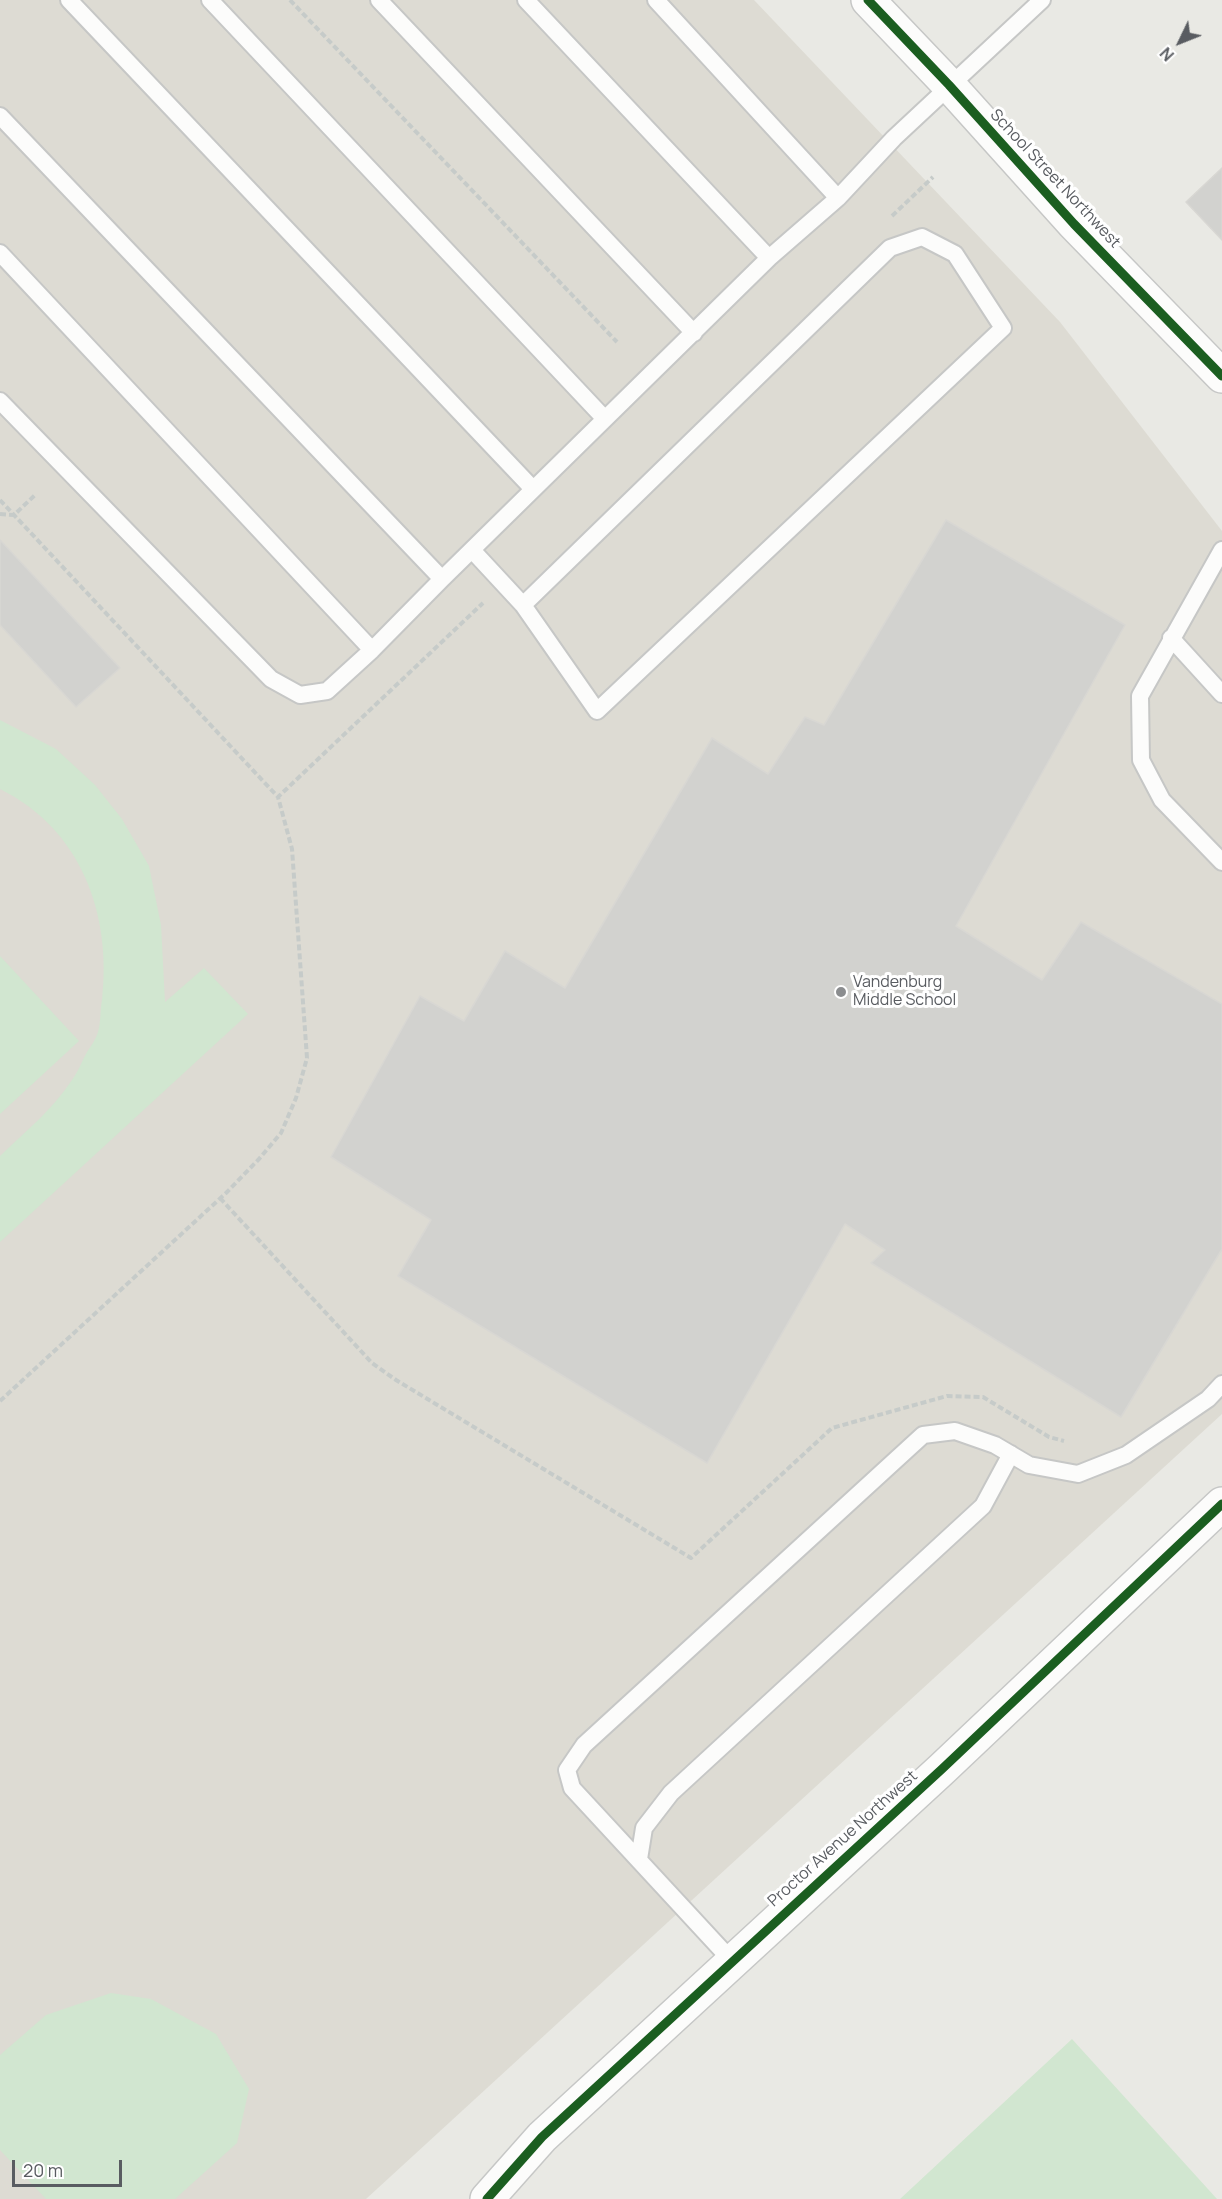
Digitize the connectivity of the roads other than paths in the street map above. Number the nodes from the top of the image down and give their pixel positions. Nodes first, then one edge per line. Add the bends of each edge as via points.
1 (69, 0) edge
2 (210, 0) edge
3 (379, 0) edge
4 (526, 0) edge
5 (656, 0) edge
6 (868, 0) edge
7 (1042, 0) edge
8 (949, 86) junction
9 (0, 116) edge
10 (838, 198) junction
11 (0, 253) edge
12 (770, 258) junction
13 (694, 333) junction
14 (1222, 376) edge
15 (0, 401) edge
16 (605, 419) junction
17 (533, 489) junction
18 (472, 550) junction
19 (1222, 550) edge
20 (441, 579) junction
21 (523, 605) junction
22 (1171, 638) junction
23 (372, 650) junction
24 (1222, 694) edge
25 (1222, 862) edge
26 (1222, 1384) edge
27 (1011, 1454) junction
28 (1222, 1504) edge
29 (639, 1859) junction
30 (732, 1961) junction
31 (487, 2199) edge

1 - 17 lane
2 - 16 lane
3 - 13 lane
4 - 12 lane
5 - 10 lane
6 - 8 street, School Street Northwest
7 - 8 lane
8 - 10 lane
8 - 14 street, School Street Northwest via 1074,224
9 - 20 lane
10 - 12 lane
11 - 23 lane
12 - 13 lane
13 - 16 lane
15 - 23 lane via 271,679 300,695 327,691
16 - 17 lane
17 - 18 lane
18 - 20 lane
18 - 21 lane
19 - 22 lane
20 - 23 lane
21 - 21 lane via 597,711 1003,328 955,254 922,237 890,248
22 - 24 lane
22 - 25 lane via 1140,696 1141,760 1162,800
26 - 27 lane via 1208,1399 1126,1455 1078,1474 1029,1465
27 - 29 lane via 983,1506 671,1793 644,1827
27 - 29 lane via 995,1444 955,1431 923,1435 584,1745 567,1770 572,1788
28 - 30 street, Proctor Avenue Northwest
29 - 30 lane
30 - 31 street, Proctor Avenue Northwest via 542,2137

